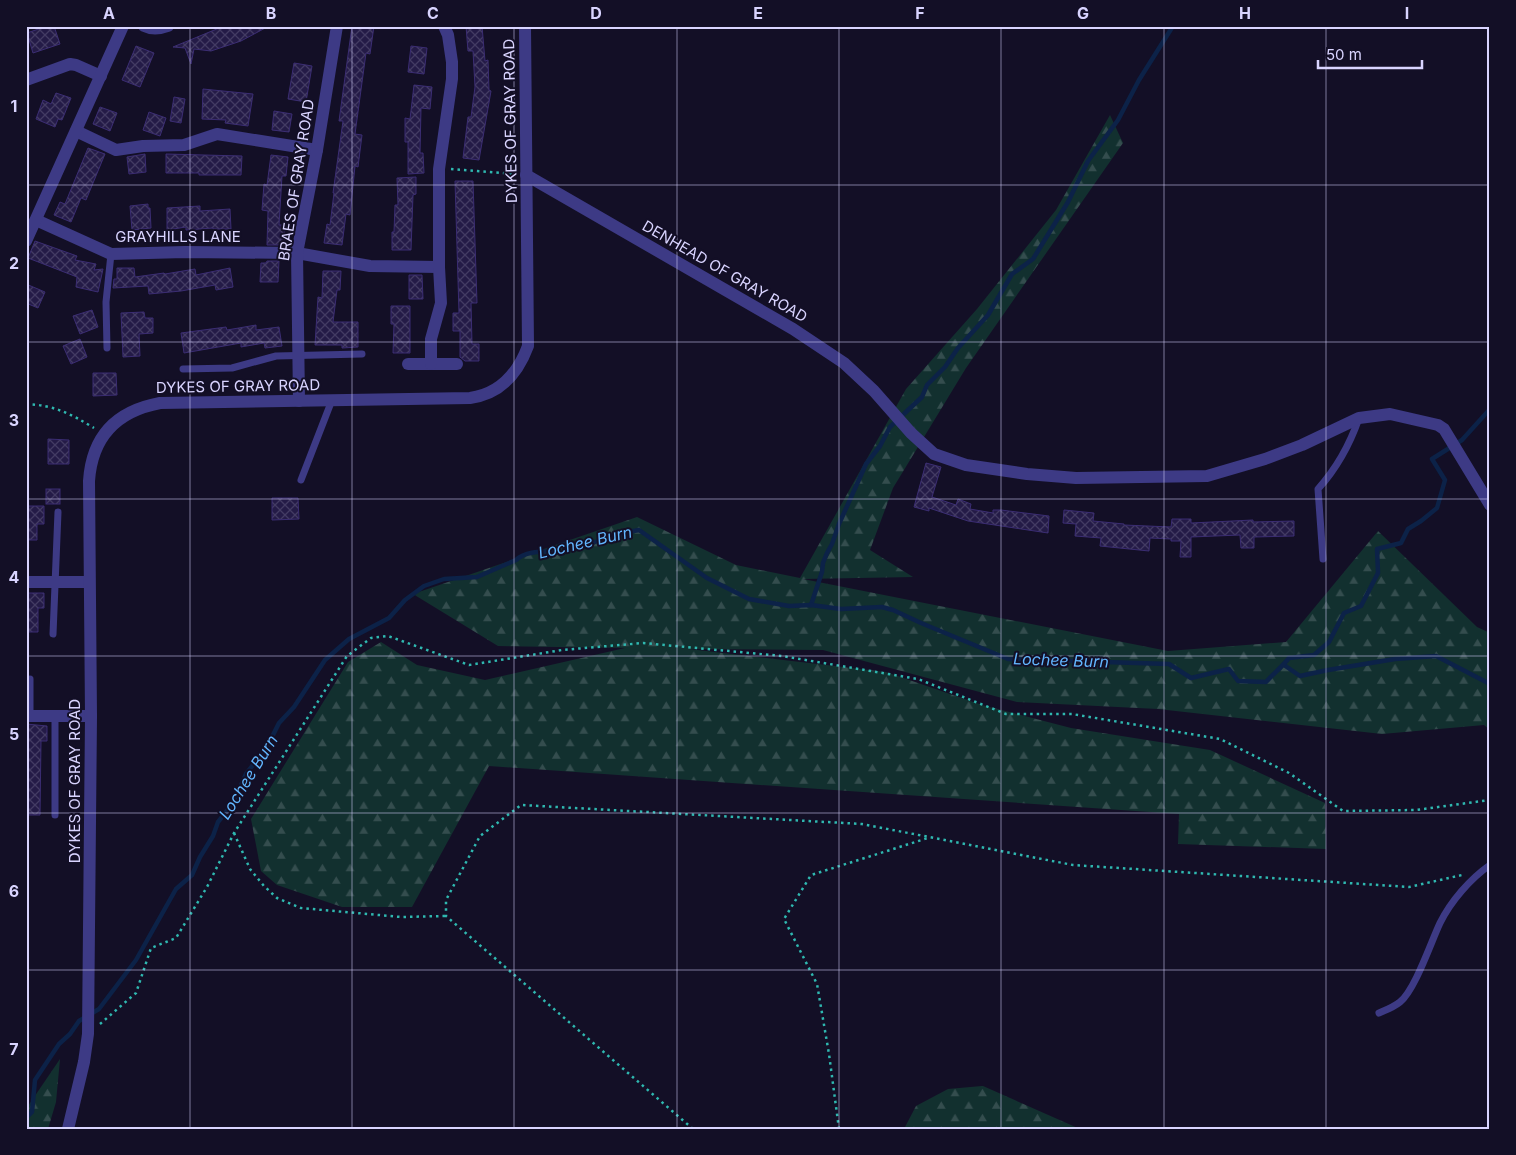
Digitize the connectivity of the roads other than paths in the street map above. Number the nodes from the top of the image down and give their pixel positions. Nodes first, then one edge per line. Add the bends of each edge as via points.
1 (123, 26) edge
2 (144, 26) edge
3 (168, 26) edge
4 (337, 26) edge
5 (444, 26) edge
6 (525, 26) edge
7 (101, 76) junction
8 (26, 80) edge
9 (76, 131) junction
10 (317, 150) junction
11 (526, 175) junction
12 (36, 220) junction
13 (26, 241) edge
14 (298, 253) junction
15 (110, 254) junction
16 (439, 267) junction
17 (106, 348) dead end
18 (362, 354) dead end
19 (298, 356) junction
20 (408, 364) dead end
21 (431, 364) junction
22 (456, 364) dead end
23 (182, 369) dead end
24 (332, 400) junction
25 (299, 401) junction
26 (1359, 418) junction
27 (301, 480) dead end
28 (1490, 505) edge
29 (58, 512) dead end
30 (1323, 559) dead end
31 (26, 582) edge
32 (55, 582) junction
33 (89, 582) junction
34 (54, 634) dead end
35 (30, 679) dead end
36 (28, 716) edge
37 (55, 716) junction
38 (91, 716) junction
39 (55, 816) dead end
40 (1490, 864) edge
41 (1379, 1013) dead end
42 (68, 1129) edge

1 - 7 street
2 - 3 street via 162,29
4 - 10 street, BRAES OF GRAY ROAD
5 - 16 street via 448,35 452,78 439,168
6 - 11 street, DYKES OF GRAY ROAD
7 - 8 street via 70,64
7 - 9 street
9 - 10 street via 116,150 184,145 217,134
9 - 12 street
10 - 14 street, BRAES OF GRAY ROAD
11 - 24 street, DYKES OF GRAY ROAD via 528,346 522,362 502,386 470,398
11 - 26 street, DENHEAD OF GRAY ROAD via 793,329 844,363 934,454 966,465 1076,478 1206,476 1302,445
12 - 13 street
12 - 15 street, GRAYHILLS LANE
14 - 15 street, GRAYHILLS LANE
14 - 16 street, GRAYHILLS LANE via 370,266
14 - 19 street, BRAES OF GRAY ROAD
15 - 17 lane
16 - 21 street via 441,303 431,339
18 - 19 lane
19 - 23 lane via 276,356 232,368
19 - 25 street, BRAES OF GRAY ROAD
20 - 21 street
21 - 22 street
24 - 25 street, DYKES OF GRAY ROAD
24 - 27 lane
25 - 33 street, DYKES OF GRAY ROAD via 160,403 131,411 116,420 98,444 90,466
26 - 28 street via 1390,414 1438,425 1444,429
26 - 30 lane via 1351,440 1318,489
29 - 32 lane
31 - 32 street
32 - 33 street
32 - 34 lane
33 - 38 street, DYKES OF GRAY ROAD
35 - 36 lane
36 - 37 street
37 - 38 street
37 - 39 lane
38 - 42 street, DYKES OF GRAY ROAD via 89,1002 92,1031
40 - 41 lane via 1459,894 1440,922 1408,992 1400,1002

